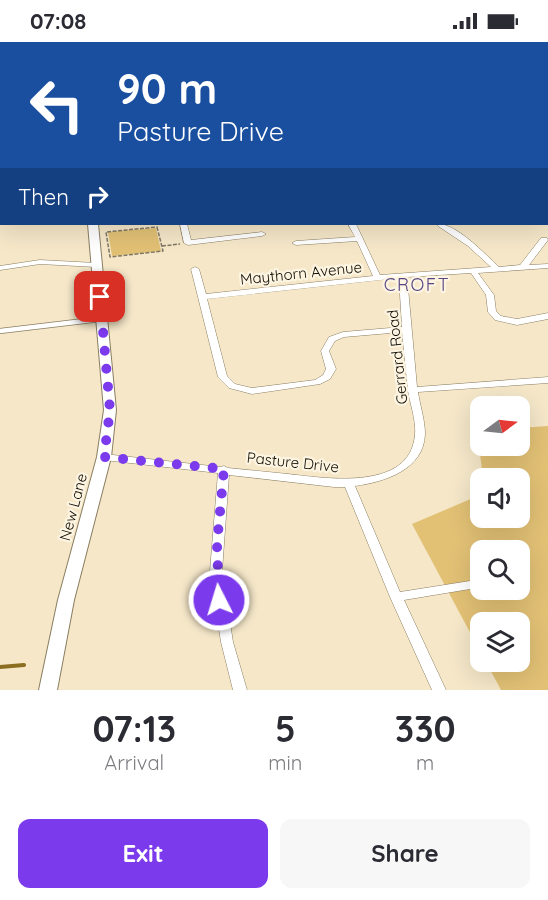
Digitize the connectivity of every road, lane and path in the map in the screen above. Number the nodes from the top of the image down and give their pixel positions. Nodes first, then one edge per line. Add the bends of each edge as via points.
1 (93, 225) edge
2 (183, 225) edge
3 (353, 225) edge
4 (442, 225) edge
5 (262, 234) dead end
6 (534, 237) dead end
7 (360, 239) junction
8 (546, 240) edge
9 (188, 243) junction
10 (296, 243) dead end
11 (162, 246) junction
12 (96, 264) junction
13 (548, 266) edge
14 (523, 267) junction
15 (0, 268) edge
16 (195, 269) dead end
17 (498, 270) junction
18 (474, 272) junction
19 (403, 276) junction
20 (378, 278) junction
21 (202, 297) junction
22 (548, 316) edge
23 (102, 318) junction
24 (405, 329) junction
25 (0, 331) edge
26 (548, 380) edge
27 (413, 390) junction
28 (420, 434) joint
29 (104, 457) junction
30 (224, 469) junction
31 (350, 483) junction
32 (470, 585) dead end
33 (396, 597) junction
34 (48, 690) edge
35 (240, 690) edge
36 (439, 690) edge

1 - 12 street, New Lane
2 - 9 street
3 - 7 street
4 - 17 street via 471,244
5 - 9 street
6 - 8 street
7 - 10 street
7 - 20 street
8 - 14 street
9 - 11 path
11 - 11 path via 163,251 110,257 106,232 157,227
12 - 15 lane via 77,267 38,262
12 - 23 street, New Lane
13 - 14 street, Maythorn Avenue
14 - 17 street, Maythorn Avenue
16 - 21 street
17 - 18 street, Maythorn Avenue
18 - 19 street, Maythorn Avenue
18 - 22 street via 488,291 492,312 498,318 517,322
19 - 20 street, Maythorn Avenue
19 - 24 street, Gerrard Road
20 - 21 street, Maythorn Avenue
21 - 24 street via 223,377 232,386 245,390 323,380 331,369 325,351 332,339
23 - 25 lane
23 - 29 street, New Lane via 110,410
24 - 27 street, Gerrard Road
26 - 27 street
27 - 28 street, Gerrard Road
28 - 31 street, Pasture Drive via 415,454 399,469
29 - 30 street, Pasture Drive
29 - 34 street, New Lane via 66,600
30 - 31 street, Pasture Drive
30 - 35 street via 216,571 227,642
31 - 33 street
32 - 33 street
33 - 36 street

